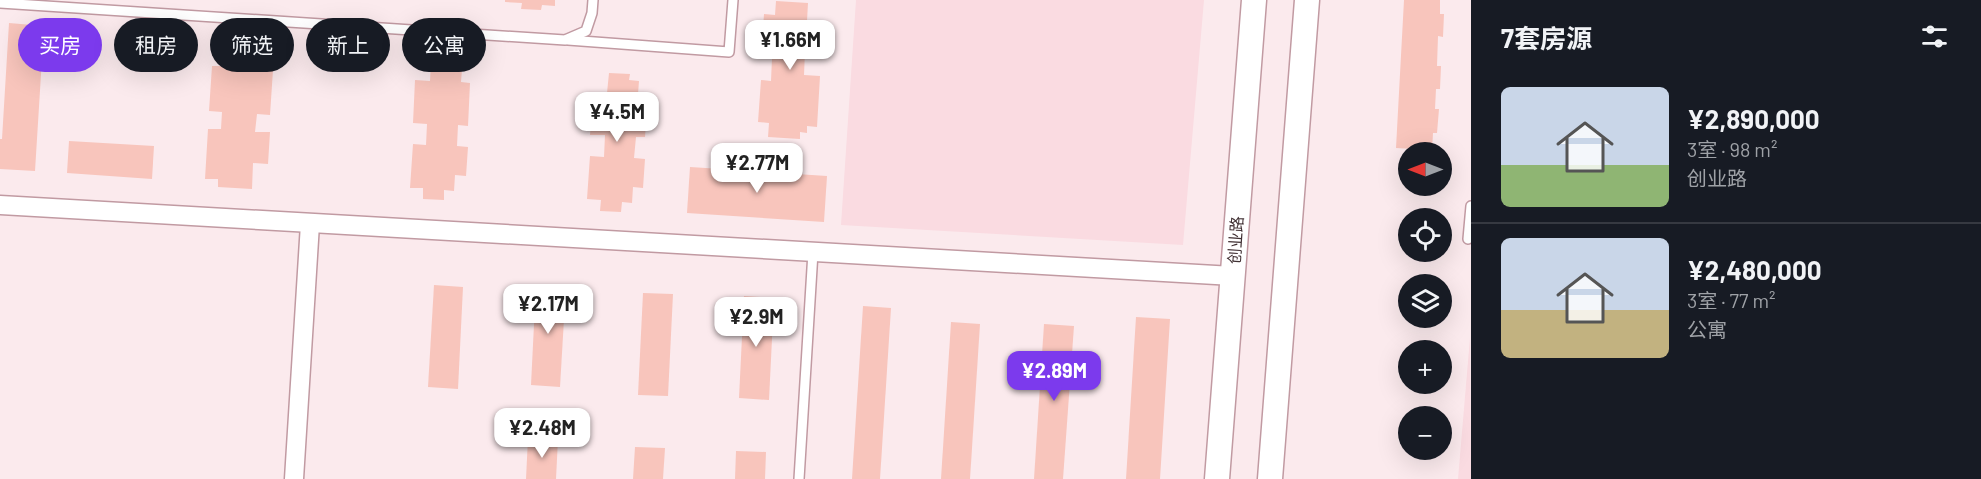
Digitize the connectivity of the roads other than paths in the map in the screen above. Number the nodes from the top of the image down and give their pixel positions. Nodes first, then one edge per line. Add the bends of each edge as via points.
1 (593, 0) edge
2 (733, 0) edge
3 (1254, 0) edge
4 (1306, 0) edge
5 (0, 3) edge
6 (565, 40) junction
7 (0, 205) edge
8 (1471, 206) edge
9 (310, 224) junction
10 (1468, 239) dead end
11 (813, 252) junction
12 (1233, 276) junction
13 (294, 479) edge
14 (799, 479) edge
15 (1216, 479) edge
16 (1269, 479) edge

1 - 6 lane via 586,30
2 - 6 lane via 729,52
3 - 12 main road, 创业路
4 - 16 main road
5 - 6 lane
7 - 9 street
8 - 10 lane
9 - 11 street
9 - 13 street
11 - 12 street
11 - 14 lane
12 - 15 main road, 创业路

